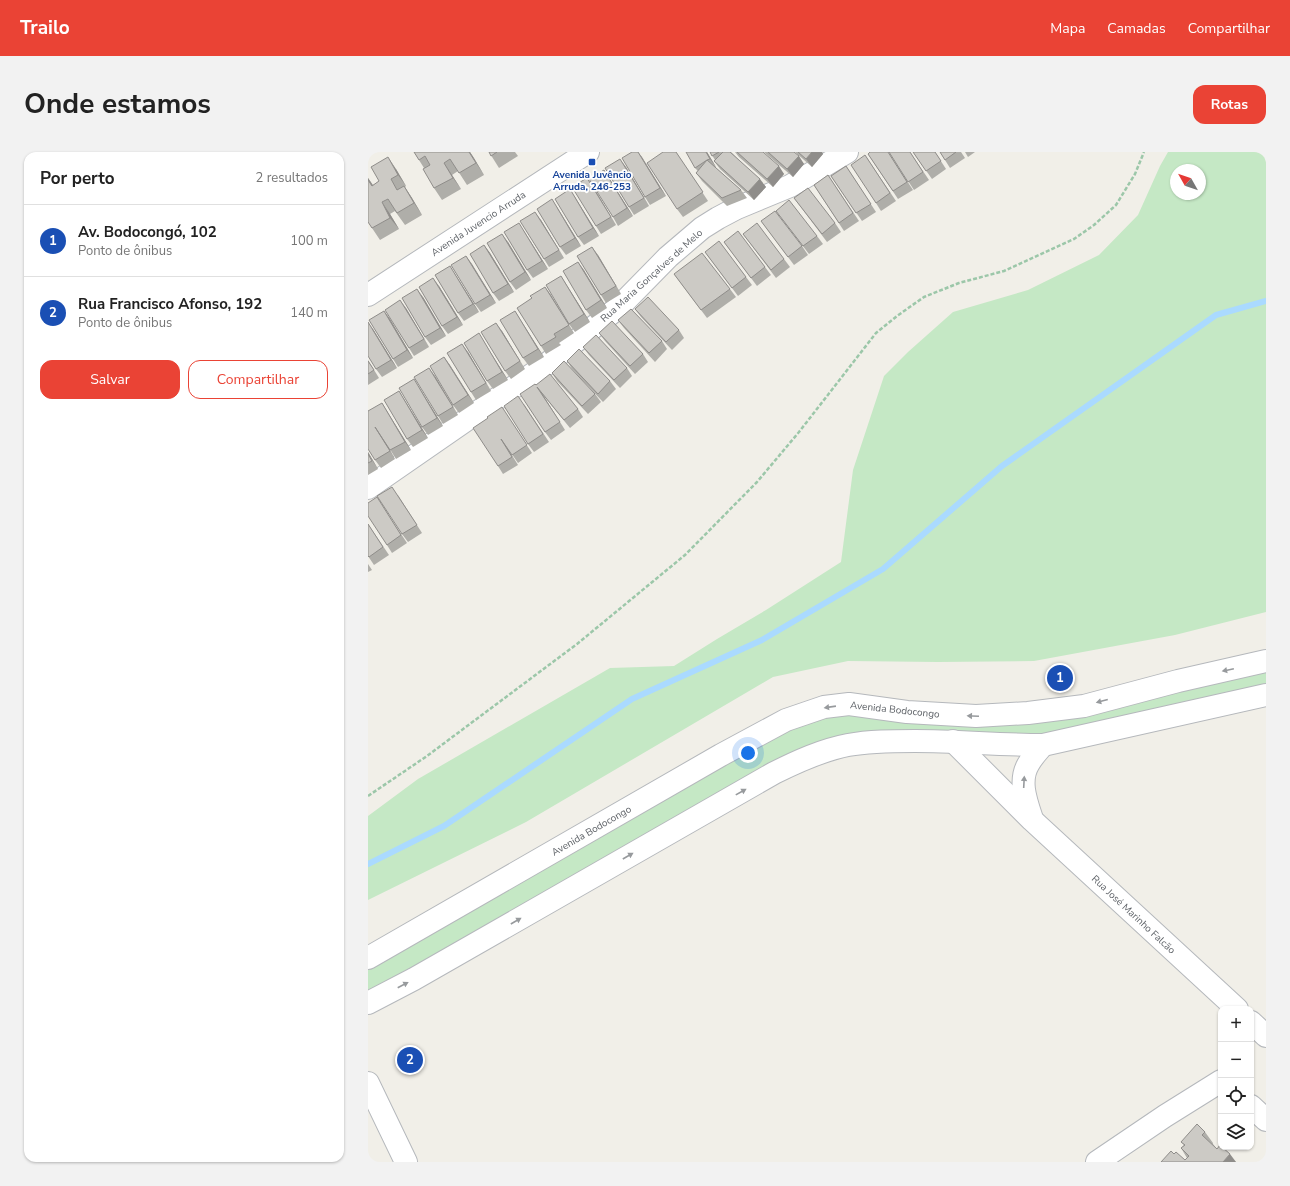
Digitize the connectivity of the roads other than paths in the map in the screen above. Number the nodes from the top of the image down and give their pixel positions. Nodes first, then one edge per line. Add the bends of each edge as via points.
1 (588, 152) edge
2 (847, 152) edge
3 (368, 295) edge
4 (368, 488) edge
5 (1266, 661) edge
6 (1266, 695) edge
7 (953, 741) junction
8 (1042, 745) junction
9 (1032, 820) junction
10 (368, 958) edge
11 (368, 1003) edge
12 (1234, 1006) edge
13 (1254, 1025) edge
14 (1266, 1036) edge
15 (368, 1083) edge
16 (1218, 1083) edge
17 (1254, 1109) edge
18 (1266, 1120) edge
19 (406, 1162) edge
20 (1097, 1162) edge

1 - 3 street, Avenida Juvencio Arruda
2 - 4 street, Rua Maria Gonçalves de Melo via 790,186 737,208 702,228 668,257 619,307 547,364
5 -> 10 street, Avenida Bodocongo via 1084,706 1028,713 976,716 907,712 849,704 824,707 786,720 720,755
6 - 8 street
7 - 8 street
7 - 9 street, Rua José Marinho Falcão
11 -> 7 street via 774,773 807,757 847,745 878,741
9 -> 8 street via 1023,790 1023,778 1028,764
9 - 12 street, Rua José Marinho Falcão
13 - 14 street
15 - 19 street
16 - 20 street
17 - 18 street

